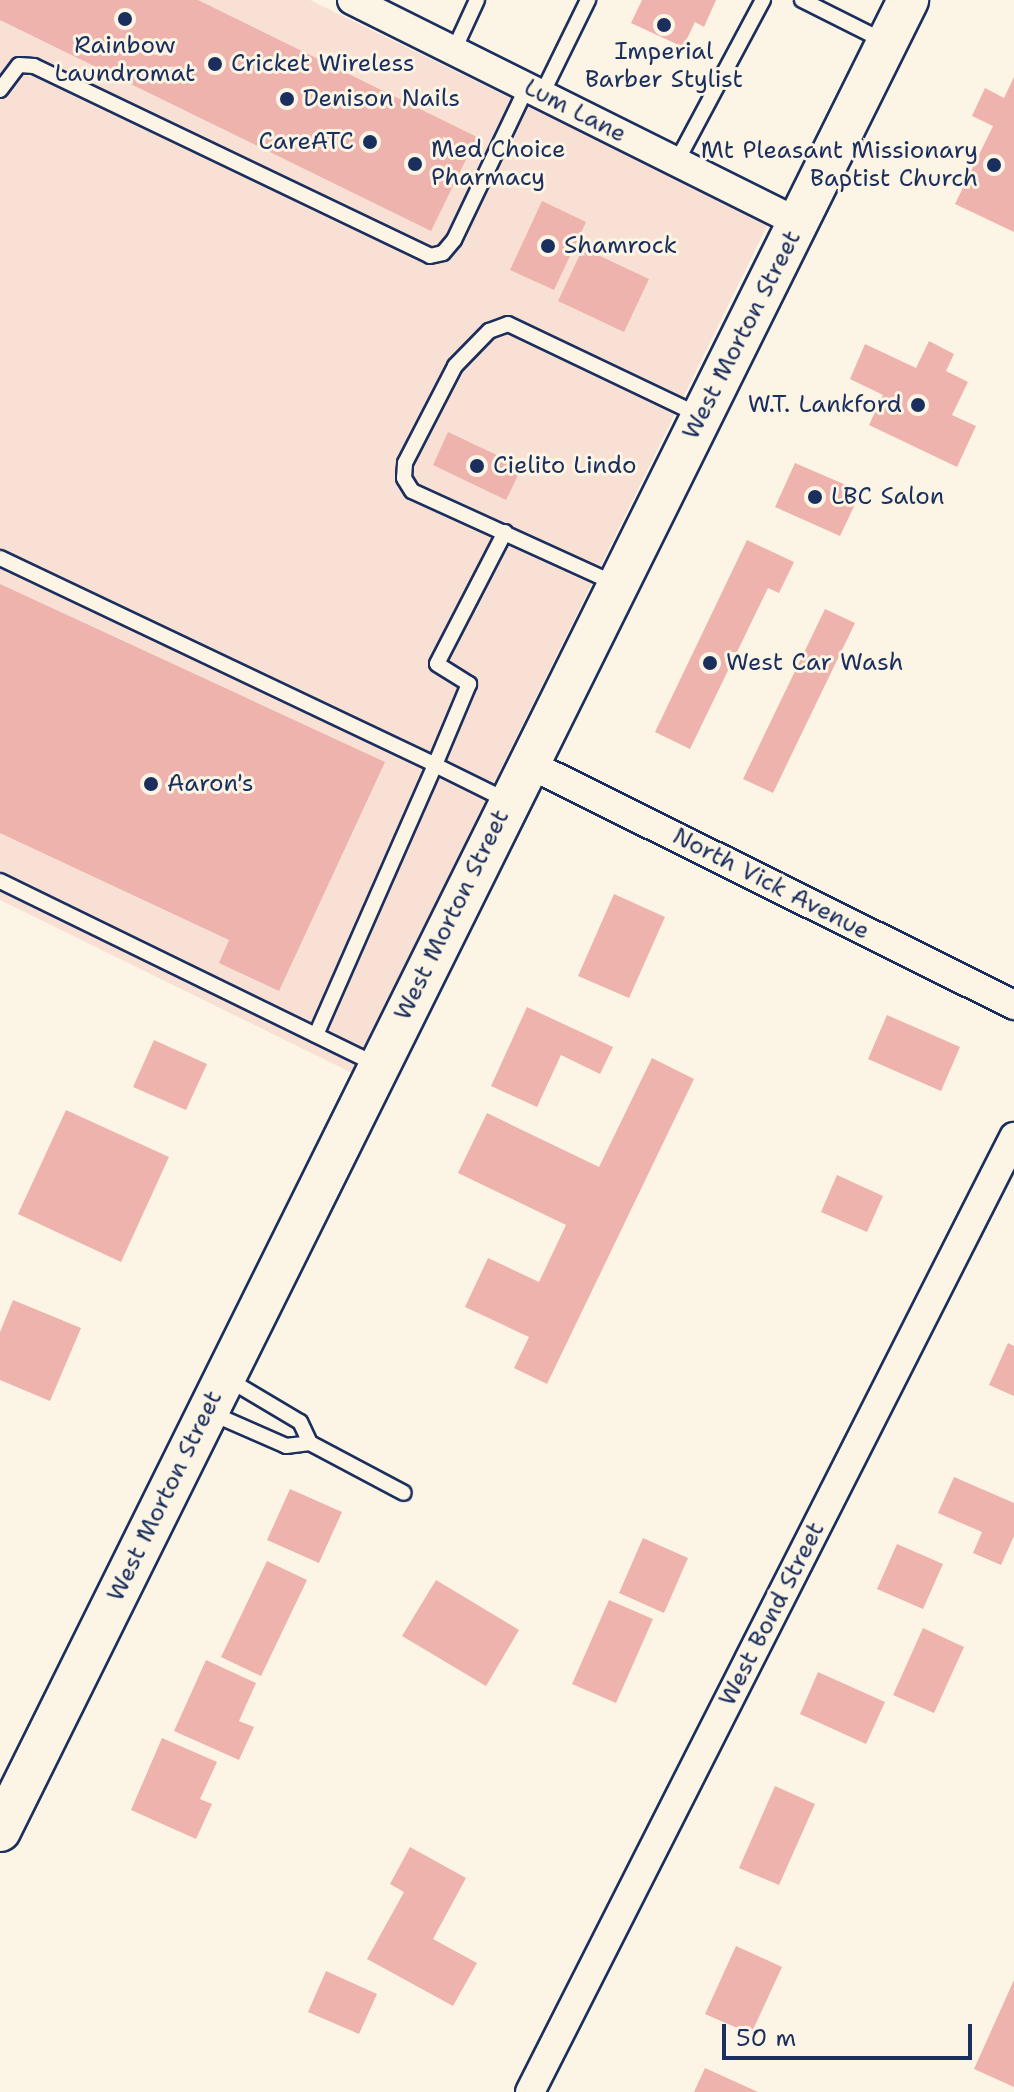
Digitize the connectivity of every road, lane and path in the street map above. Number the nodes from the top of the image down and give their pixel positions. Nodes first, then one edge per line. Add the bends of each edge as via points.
1 (352, 0) edge
2 (477, 0) edge
3 (588, 0) edge
4 (763, 0) edge
5 (802, 0) edge
6 (908, 0) edge
7 (887, 43) junction
8 (454, 50) junction
9 (0, 90) edge
10 (535, 90) junction
11 (677, 161) junction
12 (798, 222) junction
13 (701, 416) junction
14 (505, 532) junction
15 (0, 558) edge
16 (616, 584) junction
17 (527, 763) junction
18 (435, 765) junction
19 (508, 801) junction
20 (0, 881) edge
21 (1014, 1005) edge
22 (316, 1035) junction
23 (378, 1065) junction
24 (1014, 1137) edge
25 (216, 1394) junction
26 (310, 1443) junction
27 (404, 1493) dead end
28 (0, 1831) edge
29 (530, 2092) edge

1 - 8 street, Lum Lane
2 - 8 lane
3 - 10 lane
4 - 11 lane
5 - 7 lane
6 - 7 main road, West Morton Street
7 - 12 main road, West Morton Street
8 - 10 street, Lum Lane
9 - 10 lane via 19,65 34,66 430,256 443,253 454,240
10 - 11 street, Lum Lane
11 - 12 street, Lum Lane
12 - 13 main road, West Morton Street
13 - 14 lane via 508,324 489,331 455,366 405,463 404,478 412,491
13 - 16 main road, West Morton Street
14 - 16 lane
14 - 18 lane via 437,664 469,684
15 - 18 lane
16 - 17 main road, West Morton Street
17 - 19 main road, West Morton Street
17 - 21 street, North Vick Avenue
18 - 19 lane
18 - 22 lane
19 - 23 main road, West Morton Street
20 - 22 lane
22 - 23 lane
23 - 25 main road, West Morton Street
24 - 29 street, West Bond Street
25 - 26 lane via 286,1446
25 - 26 lane via 300,1422
25 - 28 main road, West Morton Street
26 - 27 lane

